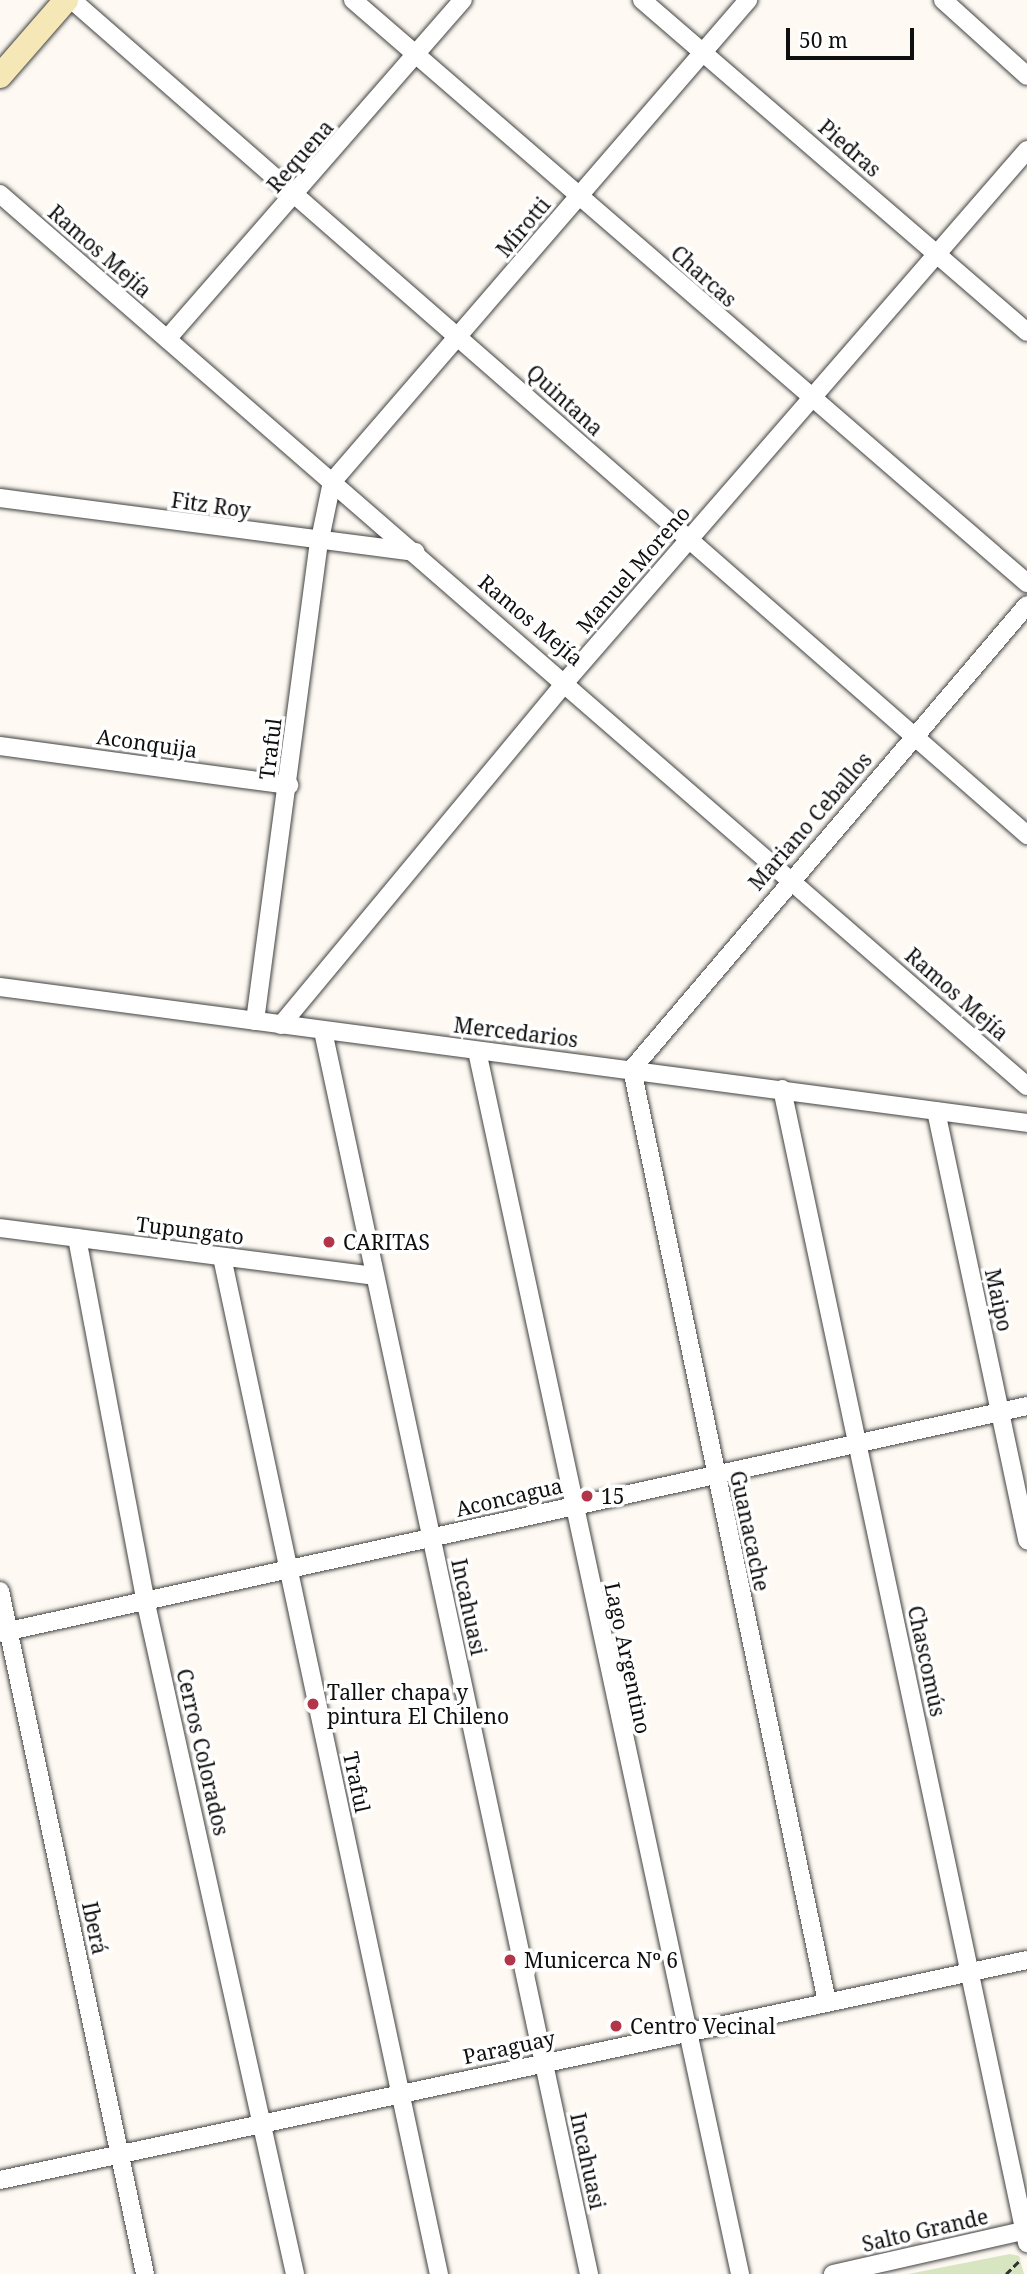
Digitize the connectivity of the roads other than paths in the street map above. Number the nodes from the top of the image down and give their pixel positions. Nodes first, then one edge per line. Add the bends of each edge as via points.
1 (66, 0) edge
2 (72, 0) edge
3 (353, 0) edge
4 (463, 0) edge
5 (642, 0) edge
6 (748, 0) edge
7 (943, 0) edge
8 (702, 52) junction
9 (415, 55) junction
10 (0, 76) edge
11 (1027, 76) edge
12 (1027, 150) edge
13 (0, 194) edge
14 (298, 195) junction
15 (579, 196) junction
16 (937, 253) junction
17 (1027, 332) edge
18 (461, 337) junction
19 (167, 338) junction
20 (809, 401) junction
21 (332, 482) junction
22 (0, 498) edge
23 (687, 541) junction
24 (318, 544) junction
25 (416, 552) junction
26 (1027, 583) edge
27 (1027, 606) edge
28 (567, 680) junction
29 (913, 736) junction
30 (0, 746) edge
31 (289, 785) junction
32 (1027, 835) edge
33 (789, 879) junction
34 (0, 987) edge
35 (255, 1021) junction
36 (281, 1025) junction
37 (323, 1031) junction
38 (477, 1051) junction
39 (632, 1069) junction
40 (1027, 1086) edge
41 (782, 1089) junction
42 (936, 1111) junction
43 (1027, 1123) edge
44 (0, 1228) edge
45 (76, 1238) junction
46 (222, 1258) junction
47 (375, 1276) junction
48 (1027, 1406) edge
49 (1000, 1411) junction
50 (858, 1442) junction
51 (714, 1475) junction
52 (572, 1506) junction
53 (431, 1538) junction
54 (1027, 1540) edge
55 (288, 1568) junction
56 (0, 1591) edge
57 (145, 1599) junction
58 (4, 1632) edge
59 (1027, 1960) edge
60 (970, 1973) junction
61 (828, 2002) junction
62 (685, 2033) junction
63 (543, 2063) junction
64 (400, 2093) junction
65 (262, 2124) junction
66 (120, 2155) junction
67 (0, 2180) edge
68 (1025, 2241) edge
69 (145, 2274) edge
70 (295, 2274) edge
71 (439, 2274) edge
72 (589, 2274) edge
73 (740, 2274) edge
74 (833, 2274) edge

1 - 10 main road
2 - 14 street, Quintana
3 - 9 street, Charcas
4 - 9 street, Requena
5 - 8 street, Piedras
6 - 8 street, Mirotti
7 - 11 street
8 - 15 street, Mirotti
8 - 16 street, Piedras
9 - 14 street, Requena
9 - 15 street, Charcas
12 - 16 street, Manuel Moreno
13 - 19 street, Ramos Mejía
14 - 18 street, Quintana
14 - 19 street, Requena
15 - 18 street, Mirotti
15 - 20 street, Charcas
16 - 17 street, Piedras
16 - 20 street, Manuel Moreno
18 - 21 street, Mirotti
18 - 23 street, Quintana
19 - 21 street, Ramos Mejía
20 - 23 street, Manuel Moreno
20 - 26 street, Charcas
21 - 24 street, Traful
21 - 25 street, Ramos Mejía
22 - 24 street, Fitz Roy
23 - 28 street, Manuel Moreno
23 - 29 street, Quintana
24 - 25 street, Fitz Roy
24 - 31 street, Traful
25 - 28 street, Ramos Mejía
27 - 29 street, Mariano Ceballos
28 - 33 street, Ramos Mejía
28 - 36 street, Manuel Moreno
29 - 32 street, Quintana
29 - 33 street, Mariano Ceballos
30 - 31 street, Aconquija
31 - 35 street, Traful
33 - 39 street, Mariano Ceballos
33 - 40 street, Ramos Mejía
34 - 35 street, Mercedarios
35 - 36 street, Mercedarios
36 - 37 street, Mercedarios
37 - 38 street, Mercedarios
37 - 47 street, Incahuasi
38 - 39 street, Mercedarios
38 - 52 street, Lago Argentino
39 - 41 street, Mercedarios
39 - 51 street, Guanacache
41 - 42 street, Mercedarios
41 - 50 street, Chascomús
42 - 43 street, Mercedarios
42 - 49 street, Maipo
44 - 45 street, Tupungato
45 - 46 street, Tupungato
45 - 57 street, Cerros Colorados
46 - 47 street, Tupungato
46 - 55 street, Traful
47 - 53 street, Incahuasi
48 - 49 street, Aconcagua
49 - 50 street, Aconcagua
49 - 54 street, Maipo
50 - 51 street, Aconcagua
50 - 60 street, Chascomús
51 - 52 street, Aconcagua
51 - 61 street, Guanacache
52 - 53 street, Aconcagua
52 - 62 street, Lago Argentino
53 - 55 street, Aconcagua
53 - 63 street, Incahuasi
55 - 57 street, Aconcagua
55 - 64 street, Traful
56 - 58 street, Iberá
57 - 58 street, Aconcagua
57 - 65 street, Cerros Colorados
58 - 66 street, Iberá
59 - 60 street, Paraguay
60 - 61 street, Paraguay
60 - 68 street, Chascomús
61 - 62 street, Paraguay
62 - 63 street, Paraguay
62 - 73 street, Lago Argentino
63 - 64 street, Paraguay
63 - 72 street, Incahuasi
64 - 65 street, Paraguay
64 - 71 street, Traful
65 - 66 street, Paraguay
65 - 70 street, Cerros Colorados
66 - 67 street, Paraguay
66 - 69 street, Iberá
68 - 74 street, Salto Grande

